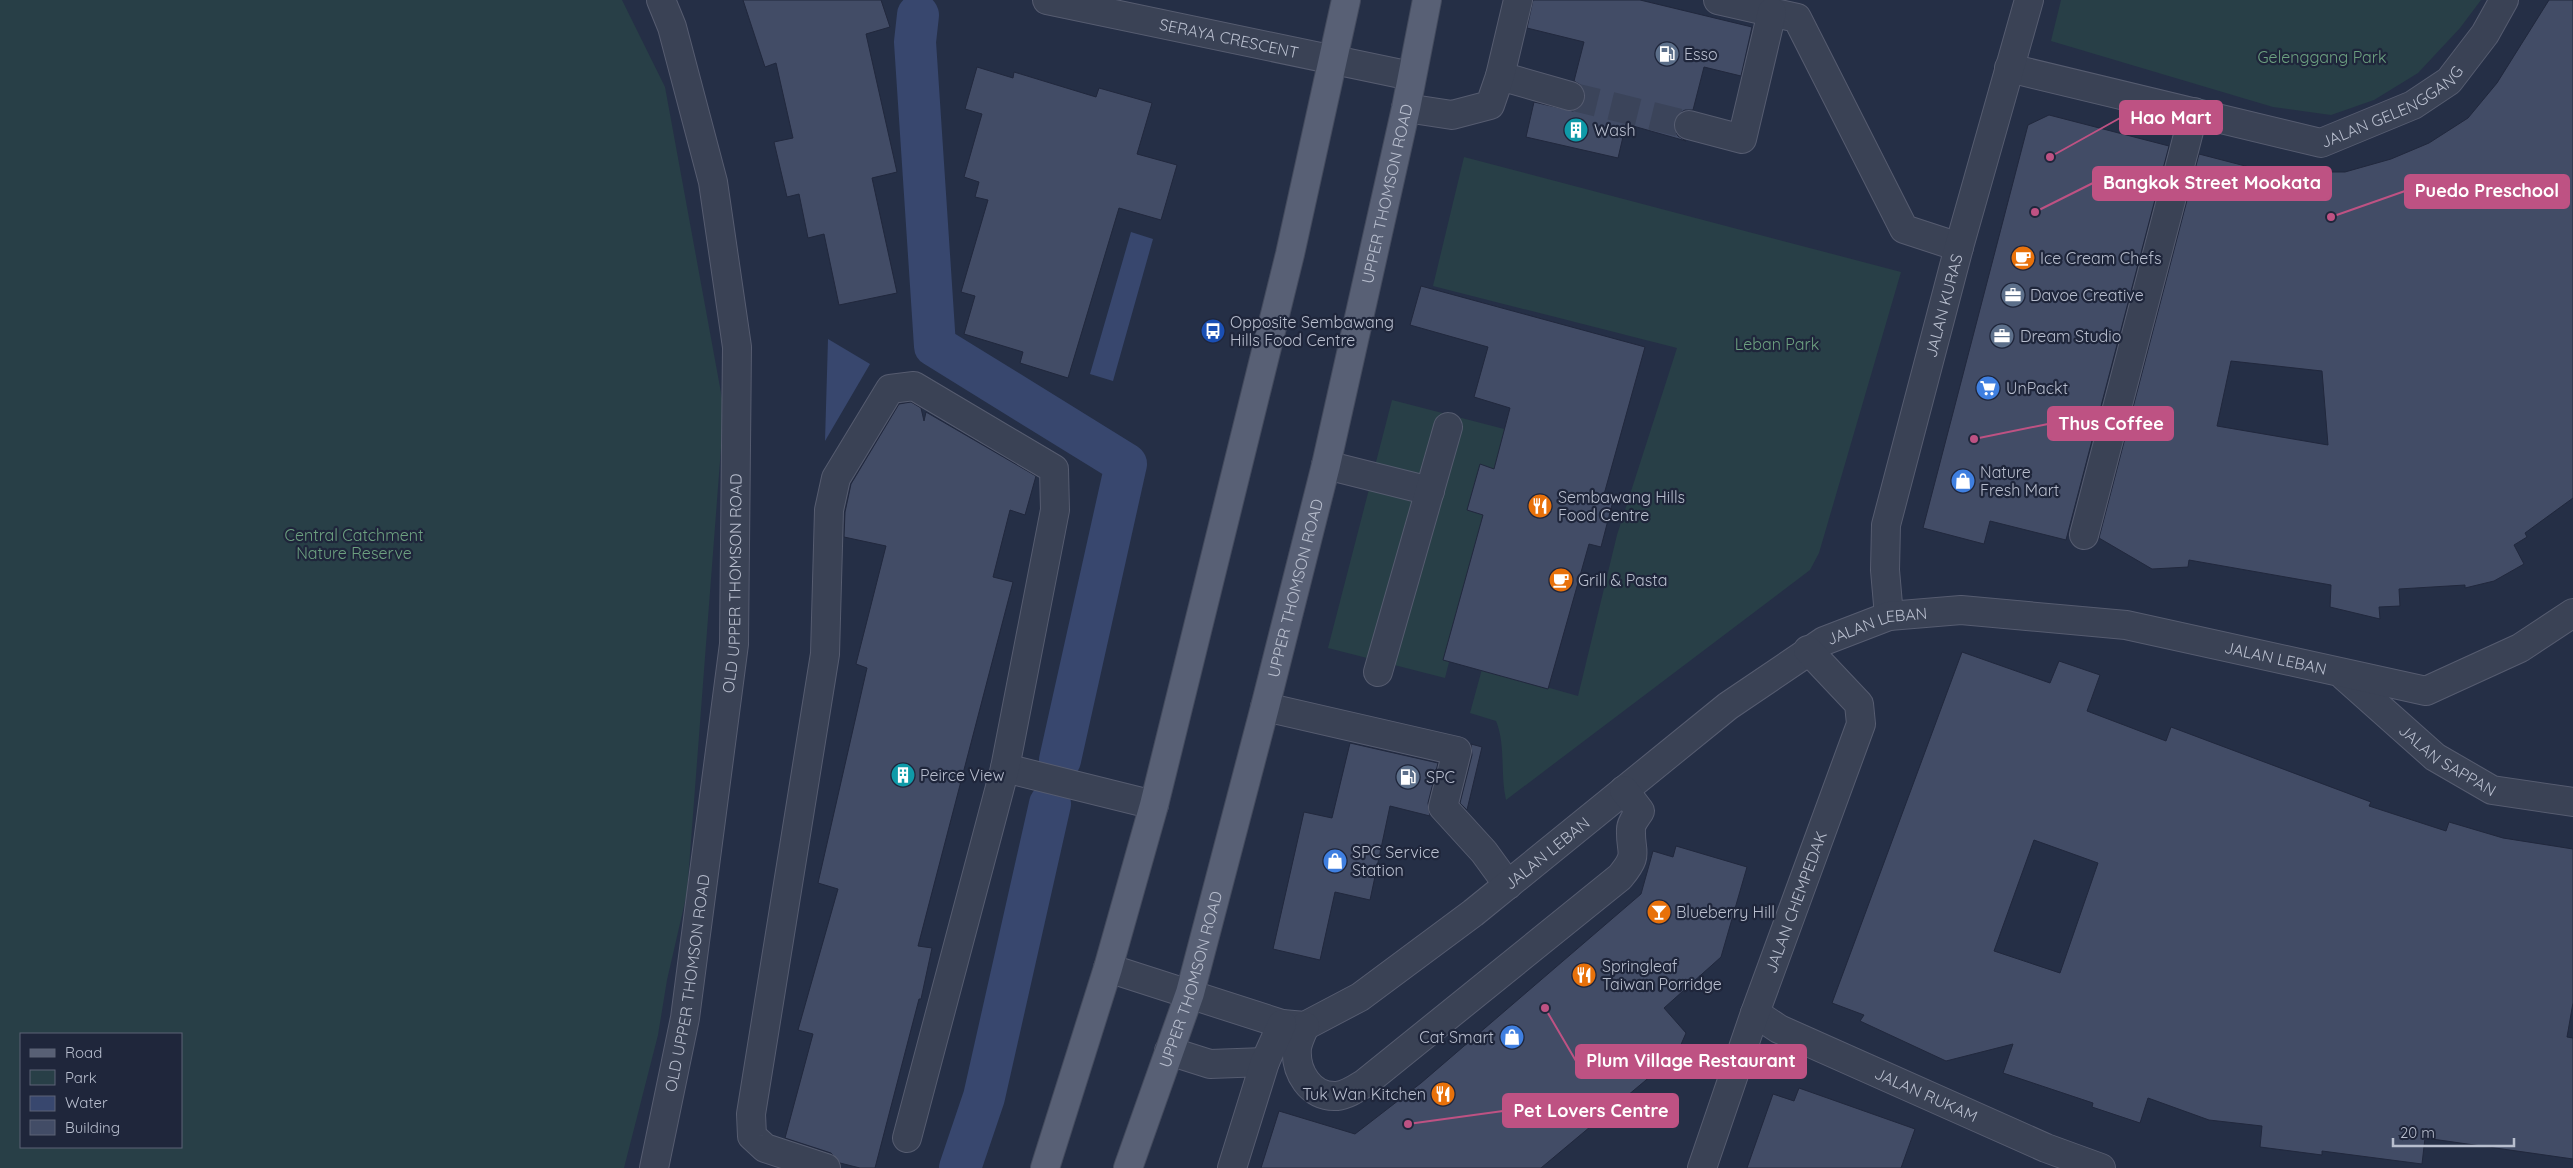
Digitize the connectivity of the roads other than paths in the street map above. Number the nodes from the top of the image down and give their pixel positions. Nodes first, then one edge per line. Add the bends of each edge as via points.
1 (660, 0) edge
2 (1046, 0) edge
3 (1346, 0) edge
4 (1427, 0) edge
5 (1518, 0) edge
6 (1718, 0) edge
7 (2029, 0) edge
8 (2504, 0) edge
9 (1097, 6) edge
10 (1772, 12) junction
11 (1332, 62) junction
12 (2009, 68) junction
13 (1411, 76) junction
14 (1500, 76) junction
15 (1570, 96) tunnel mouth
16 (1406, 108) junction
17 (2194, 112) junction
18 (1689, 125) tunnel mouth
19 (1959, 247) junction
20 (1448, 426) dead end
21 (1326, 465) junction
22 (1430, 491) junction
23 (2084, 535) dead end
24 (2573, 612) edge
25 (1889, 616) junction
26 (1808, 650) junction
27 (1378, 672) dead end
28 (2343, 675) junction
29 (1265, 707) junction
30 (1005, 768) junction
31 (1624, 790) junction
32 (2573, 802) edge
33 (1154, 805) junction
34 (1508, 885) junction
35 (1108, 968) junction
36 (1190, 993) junction
37 (1755, 1014) junction
38 (1293, 1025) junction
39 (1169, 1051) junction
40 (1265, 1062) junction
41 (907, 1138) dead end
42 (654, 1168) edge
43 (826, 1168) edge
44 (1045, 1168) edge
45 (1128, 1168) edge
46 (1232, 1168) edge
47 (1702, 1168) edge
48 (2101, 1168) edge

1 - 42 street, OLD UPPER THOMSON ROAD via 672,26 713,182 737,347 734,644 685,1018
2 - 9 street, SERAYA CRESCENT
3 - 11 main road
4 - 13 main road, UPPER THOMSON ROAD
5 - 14 street
6 - 10 street
7 - 12 street, JALAN KURAS
8 - 17 street, JALAN GELENGGANG via 2485,34 2449,81 2413,105 2321,143
9 - 11 street, SERAYA CRESCENT
10 - 18 street via 1742,139
10 - 19 street via 1797,18 1904,229
11 - 13 street, SERAYA CRESCENT
11 - 33 main road via 1290,254
12 - 17 street, JALAN GELENGGANG
12 - 19 street, JALAN KURAS
13 - 16 main road, UPPER THOMSON ROAD
14 - 15 street
14 - 16 street via 1490,105 1452,115
16 - 21 main road, UPPER THOMSON ROAD
17 - 23 street
19 - 25 street, JALAN KURAS via 1886,525
20 - 22 street
21 - 22 street
21 - 29 main road, UPPER THOMSON ROAD
22 - 27 street
24 - 28 street, JALAN LEBAN via 2520,648 2426,691
25 - 26 street, JALAN LEBAN
25 - 28 street, JALAN LEBAN via 1961,610 2126,625
26 - 31 street, JALAN LEBAN via 1728,706
26 - 37 street, JALAN CHEMPEDAK via 1859,704 1861,724
28 - 32 street, JALAN SAPPAN via 2435,757 2492,790
29 - 34 street via 1456,751 1443,807 1484,852
29 - 36 main road, UPPER THOMSON ROAD
30 - 33 street
30 - 41 street
30 - 43 street via 1055,510 1054,469 914,386 890,389 836,478 828,510 825,654 751,1114 752,1136 765,1148
31 - 34 street, JALAN LEBAN
31 - 38 street via 1640,811 1631,827 1634,847 1631,864 1620,877 1365,1083 1337,1096 1323,1094 1311,1086 1301,1076
33 - 35 main road
34 - 38 street, JALAN LEBAN via 1360,997
35 - 36 street
35 - 44 main road
36 - 38 street
36 - 39 main road, UPPER THOMSON ROAD
37 - 47 street, JALAN CHEMPEDAK
37 - 48 street, JALAN RUKAM via 1787,1033 2037,1144
38 - 40 street
39 - 40 street via 1210,1064
39 - 45 main road, UPPER THOMSON ROAD
40 - 46 street

